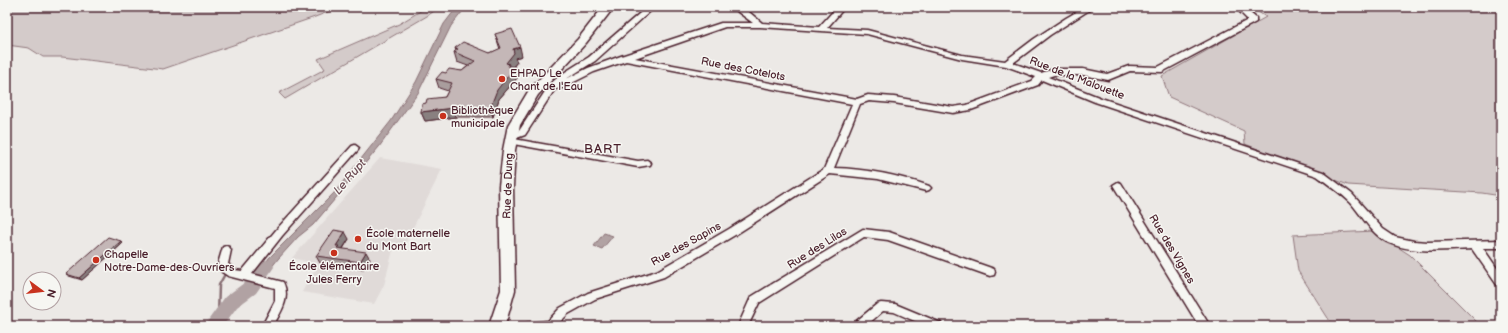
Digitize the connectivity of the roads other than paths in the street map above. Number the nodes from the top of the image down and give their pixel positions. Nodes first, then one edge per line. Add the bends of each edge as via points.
1 (609, 7) edge
2 (651, 7) edge
3 (739, 7) edge
4 (841, 7) edge
5 (1090, 7) edge
6 (1239, 7) edge
7 (760, 24) junction
8 (821, 30) junction
9 (624, 58) junction
10 (1007, 64) junction
11 (1041, 76) junction
12 (553, 86) junction
13 (857, 102) junction
14 (512, 139) junction
15 (355, 148) dead end
16 (647, 163) dead end
17 (828, 171) junction
18 (1118, 185) dead end
19 (926, 188) dead end
20 (1474, 244) junction
21 (1501, 244) edge
22 (226, 250) dead end
23 (990, 272) dead end
24 (248, 277) junction
25 (1501, 282) edge
26 (553, 325) edge
27 (267, 326) edge
28 (497, 326) edge
29 (531, 326) edge
30 (743, 326) edge
31 (858, 326) edge
32 (937, 326) edge
33 (1205, 326) edge

1 - 14 main road, Rue de Dung via 582,41 533,93 514,125
2 - 12 street via 592,59
3 - 7 street
4 - 8 street
5 - 10 street via 1026,48
6 - 11 street via 1253,20 1159,70 1129,68 1108,77 1083,72 1054,72
7 - 8 street, Rue de la Malouette
7 - 9 street, Rue de la Malouette via 724,25
8 - 10 street, Rue de la Malouette via 867,32 962,58
9 - 12 street, Rue de la Malouette via 591,70 559,86
9 - 13 street, Rue des Cotelots
10 - 11 street, Rue de la Malouette
11 - 13 street via 1035,83 968,108 953,110 868,98
11 - 20 street, Rue de la Malouette via 1098,100 1320,174 1350,197 1384,235 1393,241 1428,246
12 - 14 street via 522,133
13 - 17 street
14 - 16 street via 638,164
14 - 28 main road, Rue de Dung via 506,186 508,290
15 - 24 street via 279,233
17 - 19 street via 901,179
17 - 26 street, Rue des Sapins via 660,274 592,296 564,311
18 - 33 street, Rue des Vignes
20 - 21 street
20 - 25 street
22 - 24 street via 223,264 226,269
23 - 30 street, Rue des Lilas via 889,236 863,233 755,300
24 - 27 street via 281,287 281,301
26 - 29 street
31 - 32 street via 881,307 895,308

